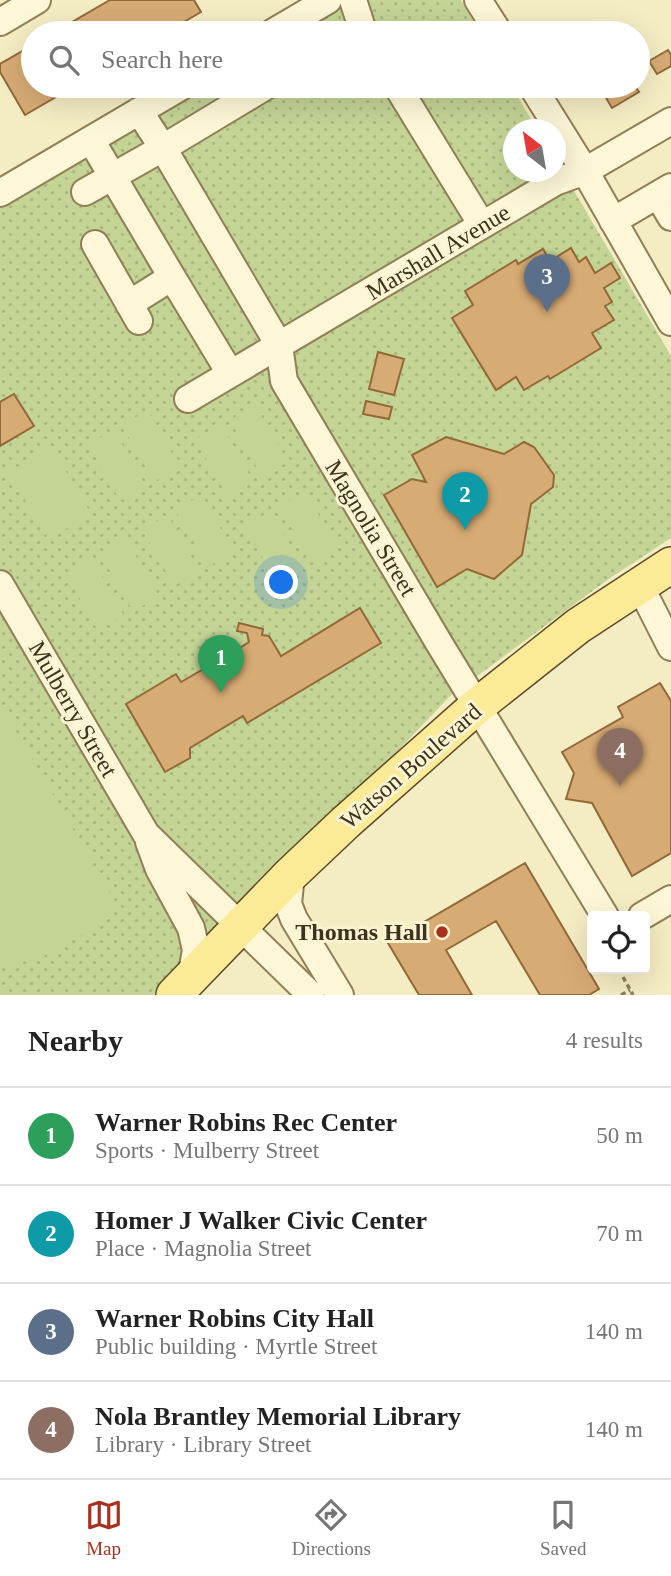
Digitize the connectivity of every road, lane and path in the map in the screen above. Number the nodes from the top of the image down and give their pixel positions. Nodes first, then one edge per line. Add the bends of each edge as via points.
1 (37, 0) edge
2 (328, 0) edge
3 (353, 0) edge
4 (478, 0) edge
5 (292, 21) edge
6 (358, 21) edge
7 (491, 21) edge
8 (0, 22) edge
9 (161, 98) edge
10 (246, 98) edge
11 (404, 98) edge
12 (539, 98) edge
13 (139, 111) junction
14 (671, 121) edge
15 (91, 140) junction
16 (163, 148) junction
17 (585, 171) junction
18 (112, 176) junction
19 (85, 192) dead end
20 (0, 193) edge
21 (667, 199) edge
22 (613, 221) junction
23 (482, 225) junction
24 (95, 244) dead end
25 (172, 277) junction
26 (671, 322) edge
27 (279, 345) junction
28 (230, 373) junction
29 (188, 399) dead end
30 (671, 565) edge
31 (0, 584) edge
32 (639, 584) junction
33 (663, 613) edge
34 (671, 647) edge
35 (477, 706) junction
36 (146, 834) junction
37 (291, 874) junction
38 (671, 899) edge
39 (602, 911) edge
40 (650, 911) edge
41 (241, 926) junction
42 (623, 978) dead end
43 (183, 986) edge
44 (630, 990) junction
45 (311, 995) edge
46 (341, 995) edge
47 (621, 995) edge
48 (633, 995) edge

1 - 8 street
2 - 5 street
3 - 6 street
4 - 7 street
9 - 13 street
10 - 16 street
11 - 23 street
12 - 17 street
13 - 15 street
13 - 16 street
14 - 17 street, Marshall Avenue
15 - 18 street
15 - 20 street
16 - 18 street
16 - 27 street
17 - 22 street
17 - 23 street, Marshall Avenue via 555,182
18 - 19 street
18 - 25 street
21 - 22 street
22 - 26 street
23 - 27 street, Marshall Avenue
24 - 25 street via 134,312
25 - 28 street
27 - 28 street, Marshall Avenue
27 - 35 street, Magnolia Street via 284,381
28 - 29 street, Marshall Avenue
30 - 32 main road, Watson Boulevard
31 - 36 street, Mulberry Street
32 - 33 street
32 - 35 main road, Watson Boulevard
33 - 34 street
35 - 37 main road, Watson Boulevard
35 - 39 street, Magnolia Street
36 - 41 street, Mulberry Street
36 - 43 street, Mulberry Street via 191,928 196,950
37 - 41 main road, Watson Boulevard
37 - 46 street via 288,904 294,919
38 - 40 street
41 - 43 main road, Watson Boulevard
41 - 45 street, Mulberry Street
42 - 44 path
44 - 47 path
44 - 48 path

